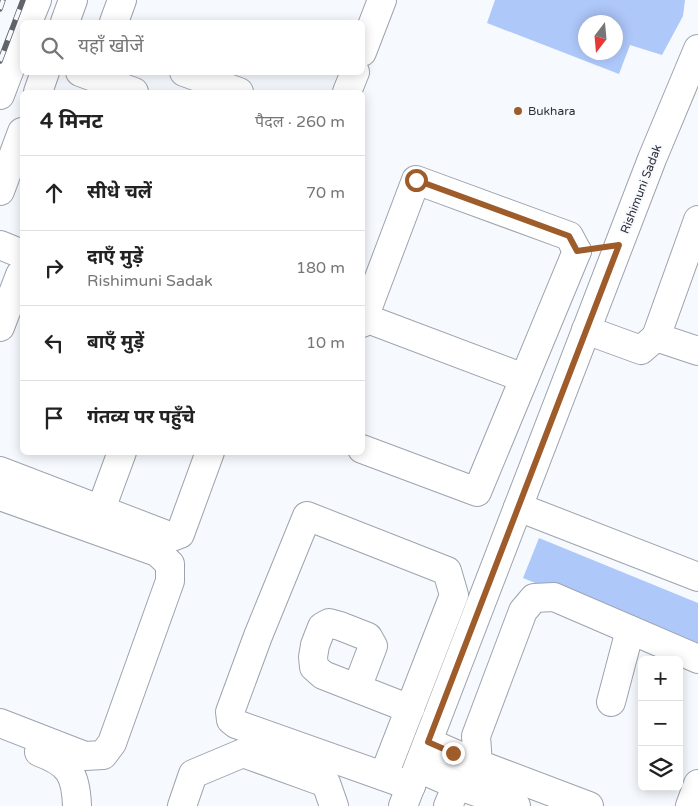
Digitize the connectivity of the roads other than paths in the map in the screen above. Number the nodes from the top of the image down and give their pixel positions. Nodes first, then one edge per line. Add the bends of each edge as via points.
1 (37, 0) edge
2 (73, 0) edge
3 (122, 0) edge
4 (382, 0) edge
5 (29, 20) edge
6 (66, 20) edge
7 (115, 20) edge
8 (20, 42) edge
9 (365, 44) edge
10 (698, 49) edge
11 (44, 75) edge
12 (85, 75) edge
13 (192, 75) edge
14 (354, 75) edge
15 (105, 87) edge
16 (39, 90) edge
17 (122, 90) edge
18 (234, 90) edge
19 (348, 90) edge
20 (0, 95) edge
21 (20, 144) edge
22 (0, 191) edge
23 (698, 220) edge
24 (0, 245) edge
25 (619, 245) junction
26 (577, 251) junction
27 (16, 268) edge
28 (365, 317) edge
29 (365, 320) edge
30 (0, 327) edge
31 (586, 330) junction
32 (656, 337) junction
33 (698, 351) edge
34 (524, 378) junction
35 (365, 450) edge
36 (121, 455) edge
37 (209, 455) edge
38 (0, 471) edge
39 (0, 496) edge
40 (518, 507) junction
41 (102, 510) junction
42 (698, 577) edge
43 (630, 630) junction
44 (698, 659) edge
45 (357, 688) dead end
46 (611, 702) dead end
47 (410, 709) junction
48 (0, 723) edge
49 (0, 738) edge
50 (428, 742) junction
51 (478, 764) junction
52 (384, 775) junction
53 (698, 784) edge
54 (411, 787) edge
55 (452, 795) edge
56 (78, 806) edge
57 (182, 806) edge
58 (334, 806) edge
59 (516, 806) edge
60 (589, 806) edge
61 (690, 806) edge

1 - 5 street
2 - 6 street
3 - 7 street
4 - 9 street
8 - 20 street
10 - 25 street, Rishimuni Sadak
11 - 16 street
12 - 15 street
13 - 18 street
14 - 19 street
15 - 17 street
21 - 22 street
23 - 32 street
24 - 27 street
25 - 26 street
25 - 31 street, Rishimuni Sadak
26 - 28 street via 569,236 416,180
26 - 34 street
27 - 30 street
29 - 34 street
31 - 32 street via 641,350
31 - 40 street, Rishimuni Sadak
32 - 33 street
34 - 35 street via 477,492
36 - 41 street
37 - 41 street via 180,534 172,536
38 - 41 street
39 - 48 street via 157,552 170,564 170,581 112,743 103,756 85,756
40 - 42 street
40 - 50 street, Rishimuni Sadak
43 - 44 street
43 - 46 street
43 - 51 street via 554,597 534,598 523,610 476,736
45 - 47 street
47 - 52 street
47 - 52 street via 454,595 447,571 307,516 258,636 230,712 231,720
49 - 56 street via 52,757 69,770 77,788
50 - 51 street
50 - 54 street, Rishimuni Sadak
51 - 60 street
52 - 54 street
53 - 61 street
54 - 55 street
55 - 59 street
57 - 58 street via 193,774 243,753 326,783

